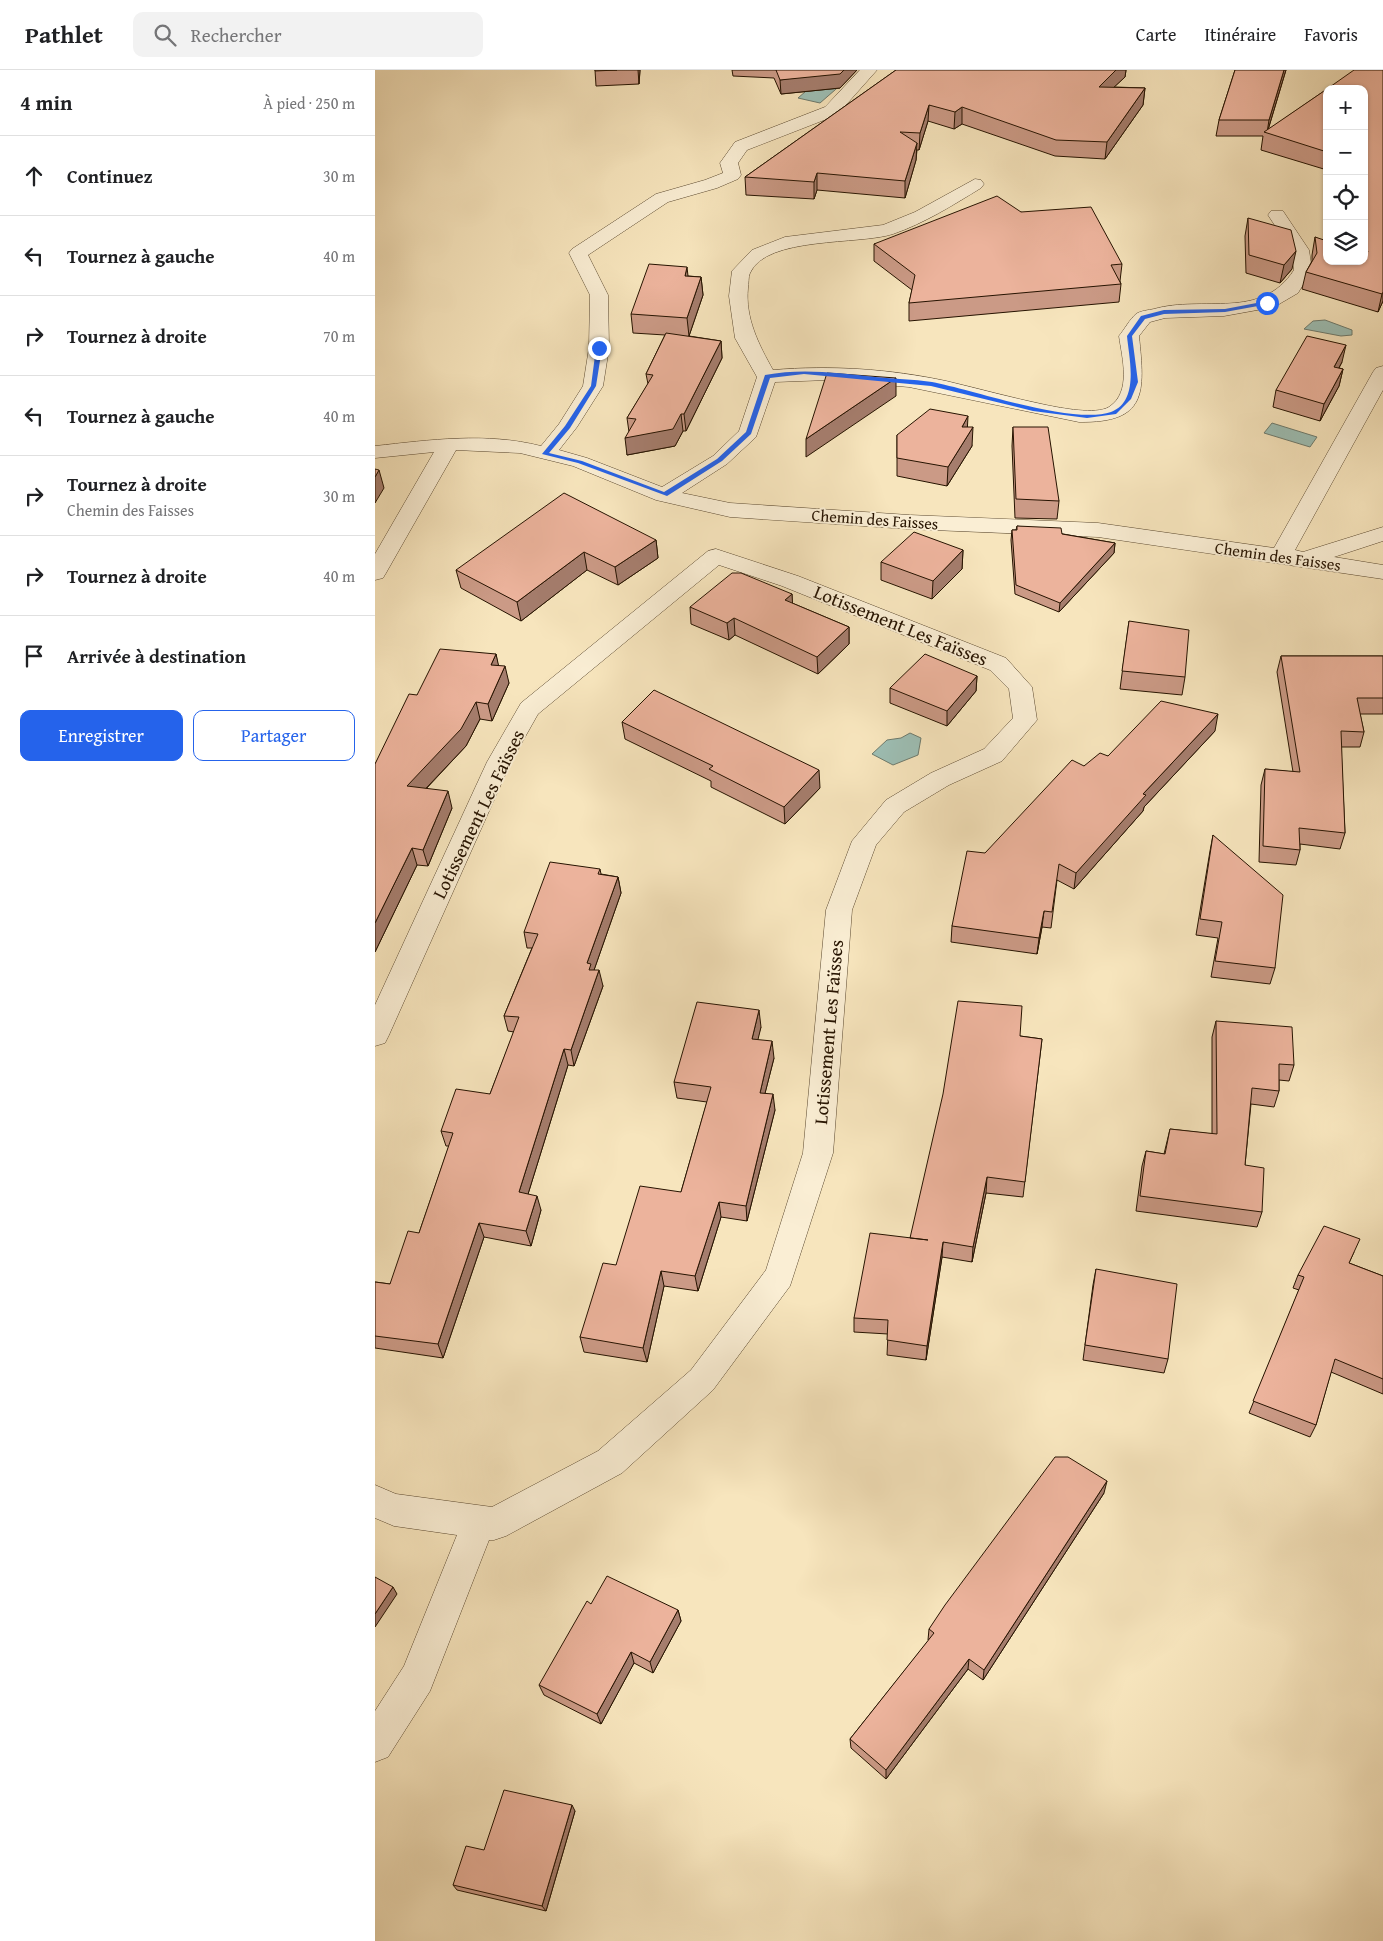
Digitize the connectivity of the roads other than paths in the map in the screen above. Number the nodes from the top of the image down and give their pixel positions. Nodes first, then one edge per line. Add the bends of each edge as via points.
1 (869, 70) edge
2 (975, 184) dead end
3 (1277, 215) dead end
4 (1383, 372) edge
5 (767, 376) junction
6 (449, 444) junction
7 (375, 452) edge
8 (545, 454) junction
9 (664, 495) junction
10 (1383, 534) edge
11 (1281, 555) junction
12 (1306, 558) junction
13 (1383, 572) edge
14 (375, 573) edge
15 (375, 1036) edge
16 (375, 1501) edge
17 (479, 1522) junction
18 (375, 1744) edge

1 - 8 street via 831,111 741,146 729,163 732,175 662,198 578,253 599,295 599,348 593,386
2 - 5 street via 921,216 887,230 785,242 758,254 741,271 738,296 745,338
3 - 5 street via 1300,250 1303,270 1291,289 1267,303 1225,310 1164,312 1143,318 1129,336 1135,382 1128,399 1114,413 1087,416 1033,409 922,383 804,372
4 - 11 street
5 - 9 street via 749,432 720,460
6 - 7 street, Chemin des Faisses
6 - 8 street, Chemin des Faisses via 520,447
6 - 14 street
8 - 9 street, Chemin des Faisses via 580,462
9 - 11 street, Chemin des Faisses via 730,510 1098,530
10 - 12 street
11 - 12 street, Chemin des Faisses
12 - 13 street, Chemin des Faisses
15 - 17 street, Lotissement Les Faïsses via 499,762 529,710 717,556 790,581 998,664 1020,686 1025,720 993,754 940,779 895,806 865,841 839,910 818,1153 779,1276 702,1380 610,1462 494,1524
16 - 17 street, Lotissement Les Faïsses via 394,1510
17 - 18 street via 417,1678

